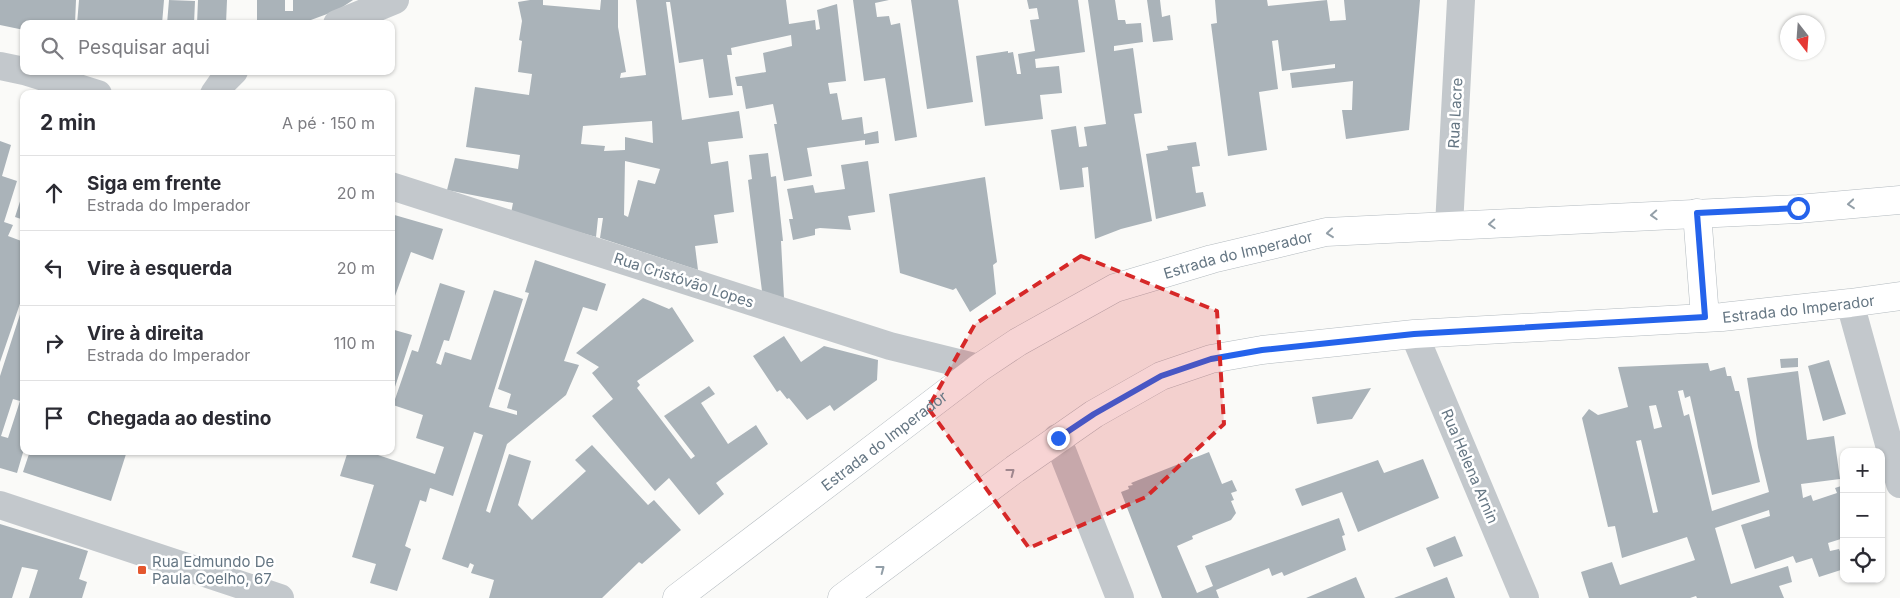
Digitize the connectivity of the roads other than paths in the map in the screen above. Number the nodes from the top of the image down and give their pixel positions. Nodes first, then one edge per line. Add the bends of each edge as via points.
1 (395, 0) edge
2 (1461, 0) edge
3 (347, 20) edge
4 (0, 66) edge
5 (20, 70) edge
6 (37, 75) edge
7 (230, 75) edge
8 (85, 90) edge
9 (217, 90) edge
10 (395, 187) edge
11 (1900, 200) edge
12 (1697, 213) junction
13 (1449, 226) junction
14 (1900, 296) edge
15 (1850, 303) junction
16 (1705, 317) junction
17 (1414, 334) junction
18 (979, 368) junction
19 (1058, 438) junction
20 (1900, 484) edge
21 (0, 505) edge
22 (280, 598) edge
23 (677, 598) edge
24 (842, 598) edge
25 (1120, 598) edge
26 (1525, 598) edge

1 - 3 street
2 - 13 street, Rua Lacre
4 - 5 street
6 - 8 street
7 - 9 street
10 - 18 street, Rua Cristóvão Lopes via 890,346
11 -> 12 main road, Estrada do Imperador
12 -> 13 main road, Estrada do Imperador
12 - 16 main road
13 -> 18 main road, Estrada do Imperador via 1326,232 1212,259 1115,288 1018,342
14 - 15 main road, Estrada do Imperador
15 - 16 main road, Estrada do Imperador
15 - 20 street
16 - 17 main road, Estrada do Imperador
17 - 19 main road, Estrada do Imperador via 1262,350 1211,359 1161,376
17 - 26 street, Rua Helena Arnin
18 - 23 main road, Estrada do Imperador
24 -> 19 main road, Estrada do Imperador
19 - 25 street
21 - 22 street

